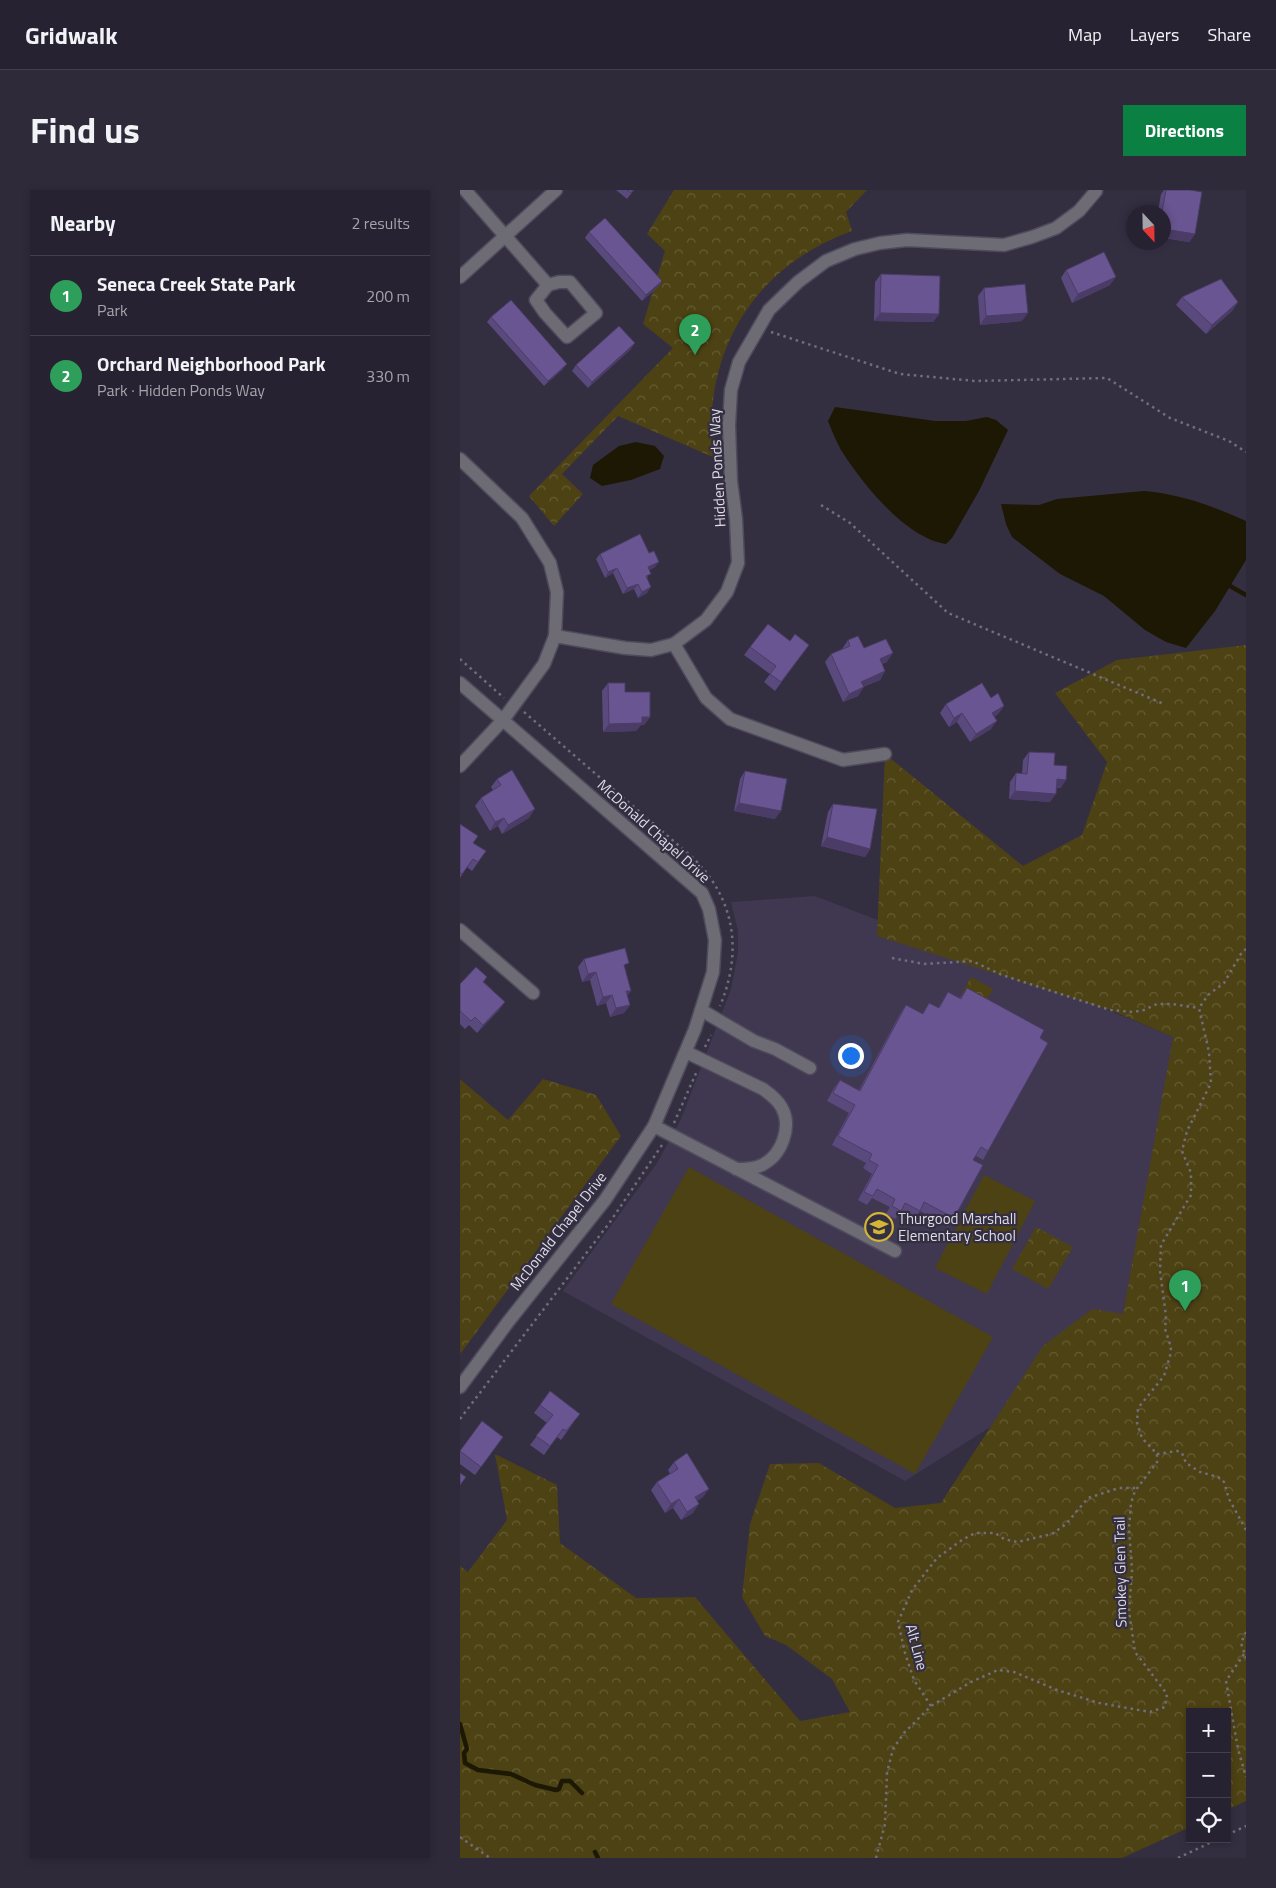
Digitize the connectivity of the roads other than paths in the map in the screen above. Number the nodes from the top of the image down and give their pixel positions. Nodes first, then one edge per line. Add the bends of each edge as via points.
1 (465, 190) edge
2 (556, 190) edge
3 (1096, 190) edge
4 (506, 237) junction
5 (460, 277) edge
6 (548, 285) junction
7 (460, 459) edge
8 (555, 636) junction
9 (674, 644) junction
10 (460, 683) edge
11 (503, 720) junction
12 (885, 754) dead end
13 (460, 766) edge
14 (460, 930) edge
15 (533, 993) dead end
16 (701, 1010) junction
17 (686, 1052) junction
18 (810, 1068) dead end
19 (654, 1126) junction
20 (736, 1169) junction
21 (895, 1251) dead end
22 (460, 1386) edge

1 - 4 street
2 - 4 street
3 - 9 street, Hidden Ponds Way via 1079,210 1056,228 1004,245 906,240 855,249 826,261 769,310 739,362 731,390 731,481 738,563 727,592 706,620
4 - 5 street
4 - 6 street
6 - 6 street via 536,300 566,337 596,313 570,282
7 - 8 street via 522,518 550,563 557,592
8 - 9 street, Hidden Ponds Way via 652,650
8 - 11 street via 544,664
9 - 12 street via 706,698 730,719 844,760
10 - 11 street, McDonald Chapel Drive
11 - 13 street
11 - 16 street, McDonald Chapel Drive via 702,893 716,940 713,972
14 - 15 street
16 - 17 street, McDonald Chapel Drive
16 - 18 street
17 - 19 street, McDonald Chapel Drive
17 - 20 street via 763,1088 782,1107 786,1120 785,1136 778,1150 762,1165
19 - 20 street
19 - 22 street, McDonald Chapel Drive via 605,1200
20 - 21 street

